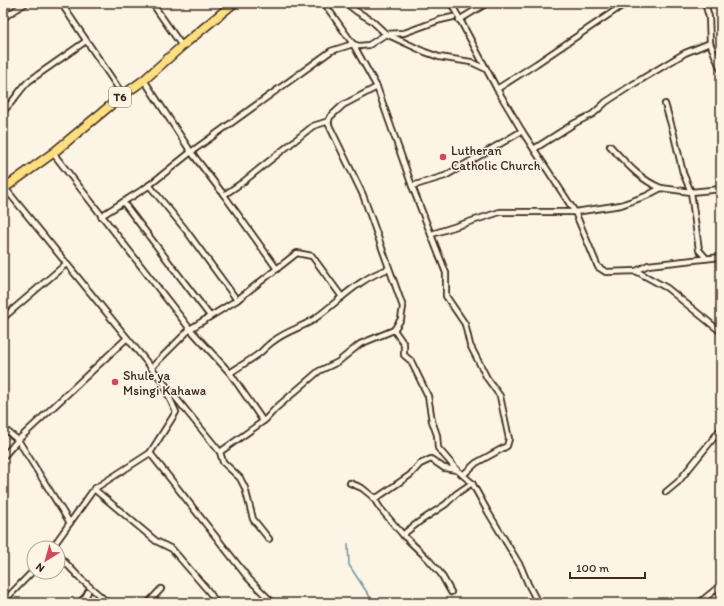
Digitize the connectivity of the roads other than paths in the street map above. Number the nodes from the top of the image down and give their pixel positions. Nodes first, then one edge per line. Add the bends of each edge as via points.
1 (26, 3) edge
2 (61, 3) edge
3 (152, 3) edge
4 (234, 3) edge
5 (324, 3) edge
6 (346, 3) edge
7 (451, 3) edge
8 (487, 3) edge
9 (626, 3) edge
10 (705, 3) edge
11 (453, 17) dead end
12 (3, 18) edge
13 (459, 20) junction
14 (386, 34) junction
15 (86, 41) junction
16 (710, 43) junction
17 (353, 44) junction
18 (182, 46) junction
19 (486, 69) junction
20 (721, 70) edge
21 (144, 80) junction
22 (377, 88) junction
23 (497, 88) junction
24 (123, 95) junction
25 (665, 104) dead end
26 (3, 111) edge
27 (329, 121) junction
28 (522, 131) junction
29 (610, 146) dead end
30 (534, 149) junction
31 (191, 152) junction
32 (53, 153) junction
33 (149, 185) junction
34 (412, 186) junction
35 (4, 188) edge
36 (661, 188) junction
37 (721, 189) edge
38 (691, 192) junction
39 (224, 195) junction
40 (123, 202) junction
41 (574, 212) junction
42 (101, 216) junction
43 (432, 234) junction
44 (721, 257) edge
45 (706, 258) junction
46 (66, 264) junction
47 (277, 269) junction
48 (389, 269) junction
49 (636, 271) junction
50 (342, 297) junction
51 (237, 300) junction
52 (210, 316) junction
53 (3, 318) edge
54 (190, 329) junction
55 (394, 330) junction
56 (721, 332) edge
57 (127, 338) junction
58 (151, 368) junction
59 (230, 373) junction
60 (162, 381) junction
61 (263, 421) junction
62 (3, 428) edge
63 (720, 430) edge
64 (18, 440) junction
65 (220, 452) junction
66 (150, 453) junction
67 (3, 457) edge
68 (457, 470) junction
69 (463, 475) junction
70 (350, 483) dead end
71 (472, 483) junction
72 (94, 489) junction
73 (666, 492) dead end
74 (373, 497) junction
75 (70, 523) junction
76 (404, 536) junction
77 (269, 539) dead end
78 (58, 540) edge
79 (66, 563) edge
80 (26, 578) edge
81 (721, 585) edge
82 (162, 589) dead end
83 (88, 592) dead end
84 (451, 592) dead end
85 (3, 602) edge
86 (79, 603) edge
87 (108, 603) edge
88 (148, 603) edge
89 (216, 603) edge
90 (273, 603) edge
91 (538, 603) edge
92 (699, 603) edge

1 - 12 street
2 - 15 street
3 - 18 street
4 - 18 highway, T6
5 - 17 street
6 - 14 street via 372,20
7 - 13 street
8 - 13 street
9 - 23 street
10 - 16 street via 709,17
11 - 14 street via 404,33
13 - 19 street
14 - 17 street via 369,45
14 - 19 street via 438,57 471,62
15 - 24 street
15 - 26 street via 29,80 14,101
16 - 20 street
16 - 30 street via 685,53 606,102 593,114
17 - 22 street
17 - 31 street via 331,51
18 - 21 highway, T6
19 - 23 street
21 - 24 highway, T6
21 - 31 street
22 - 27 street via 344,106 330,117
22 - 34 street
23 - 28 street
24 - 32 highway, T6
25 - 38 street via 683,173
27 - 39 street via 313,126
27 - 48 street via 363,195
28 - 30 street
28 - 34 street via 445,176
29 - 36 street via 637,173
30 - 41 street
31 - 33 street
31 - 39 street
32 - 35 highway, T6
32 - 42 street
33 - 40 street
33 - 51 street
34 - 43 street
35 - 46 street
36 - 38 street
36 - 41 street via 621,204
37 - 38 street
38 - 45 street via 699,250
39 - 47 street
40 - 42 street
40 - 52 street
41 - 43 street via 500,212
41 - 49 street via 598,267 606,272
42 - 54 street
43 - 69 street via 446,273 446,296 465,324 470,345 487,378 500,396 509,439 507,446 476,463
44 - 45 street
45 - 49 street via 648,265
46 - 53 street
46 - 57 street
47 - 50 street via 297,253 312,256
47 - 51 street
48 - 50 street via 364,281
48 - 55 street via 403,306 401,319
49 - 56 street via 667,288
50 - 59 street via 312,320 290,330
51 - 52 street
52 - 54 street
54 - 58 street
54 - 59 street
55 - 61 street via 360,344 338,362 319,371
55 - 68 street via 404,344 404,355 411,361 428,396 438,448
57 - 58 street
57 - 64 street
58 - 60 street
59 - 61 street
60 - 65 street
60 - 66 street via 176,412
61 - 65 street
62 - 64 street
63 - 73 street via 678,482
64 - 67 street
64 - 75 street
65 - 77 street via 223,462 240,478 253,519
66 - 72 street
66 - 90 street via 249,580
68 - 69 street
68 - 74 street via 444,468 431,459 420,464 391,489 378,497
69 - 71 street
70 - 74 street
71 - 76 street via 414,525
71 - 91 street via 521,567
72 - 75 street
72 - 89 street via 156,541 172,549
74 - 76 street
75 - 78 street
76 - 84 street via 441,574
79 - 87 street
80 - 85 street
81 - 92 street
82 - 88 street
83 - 86 street

